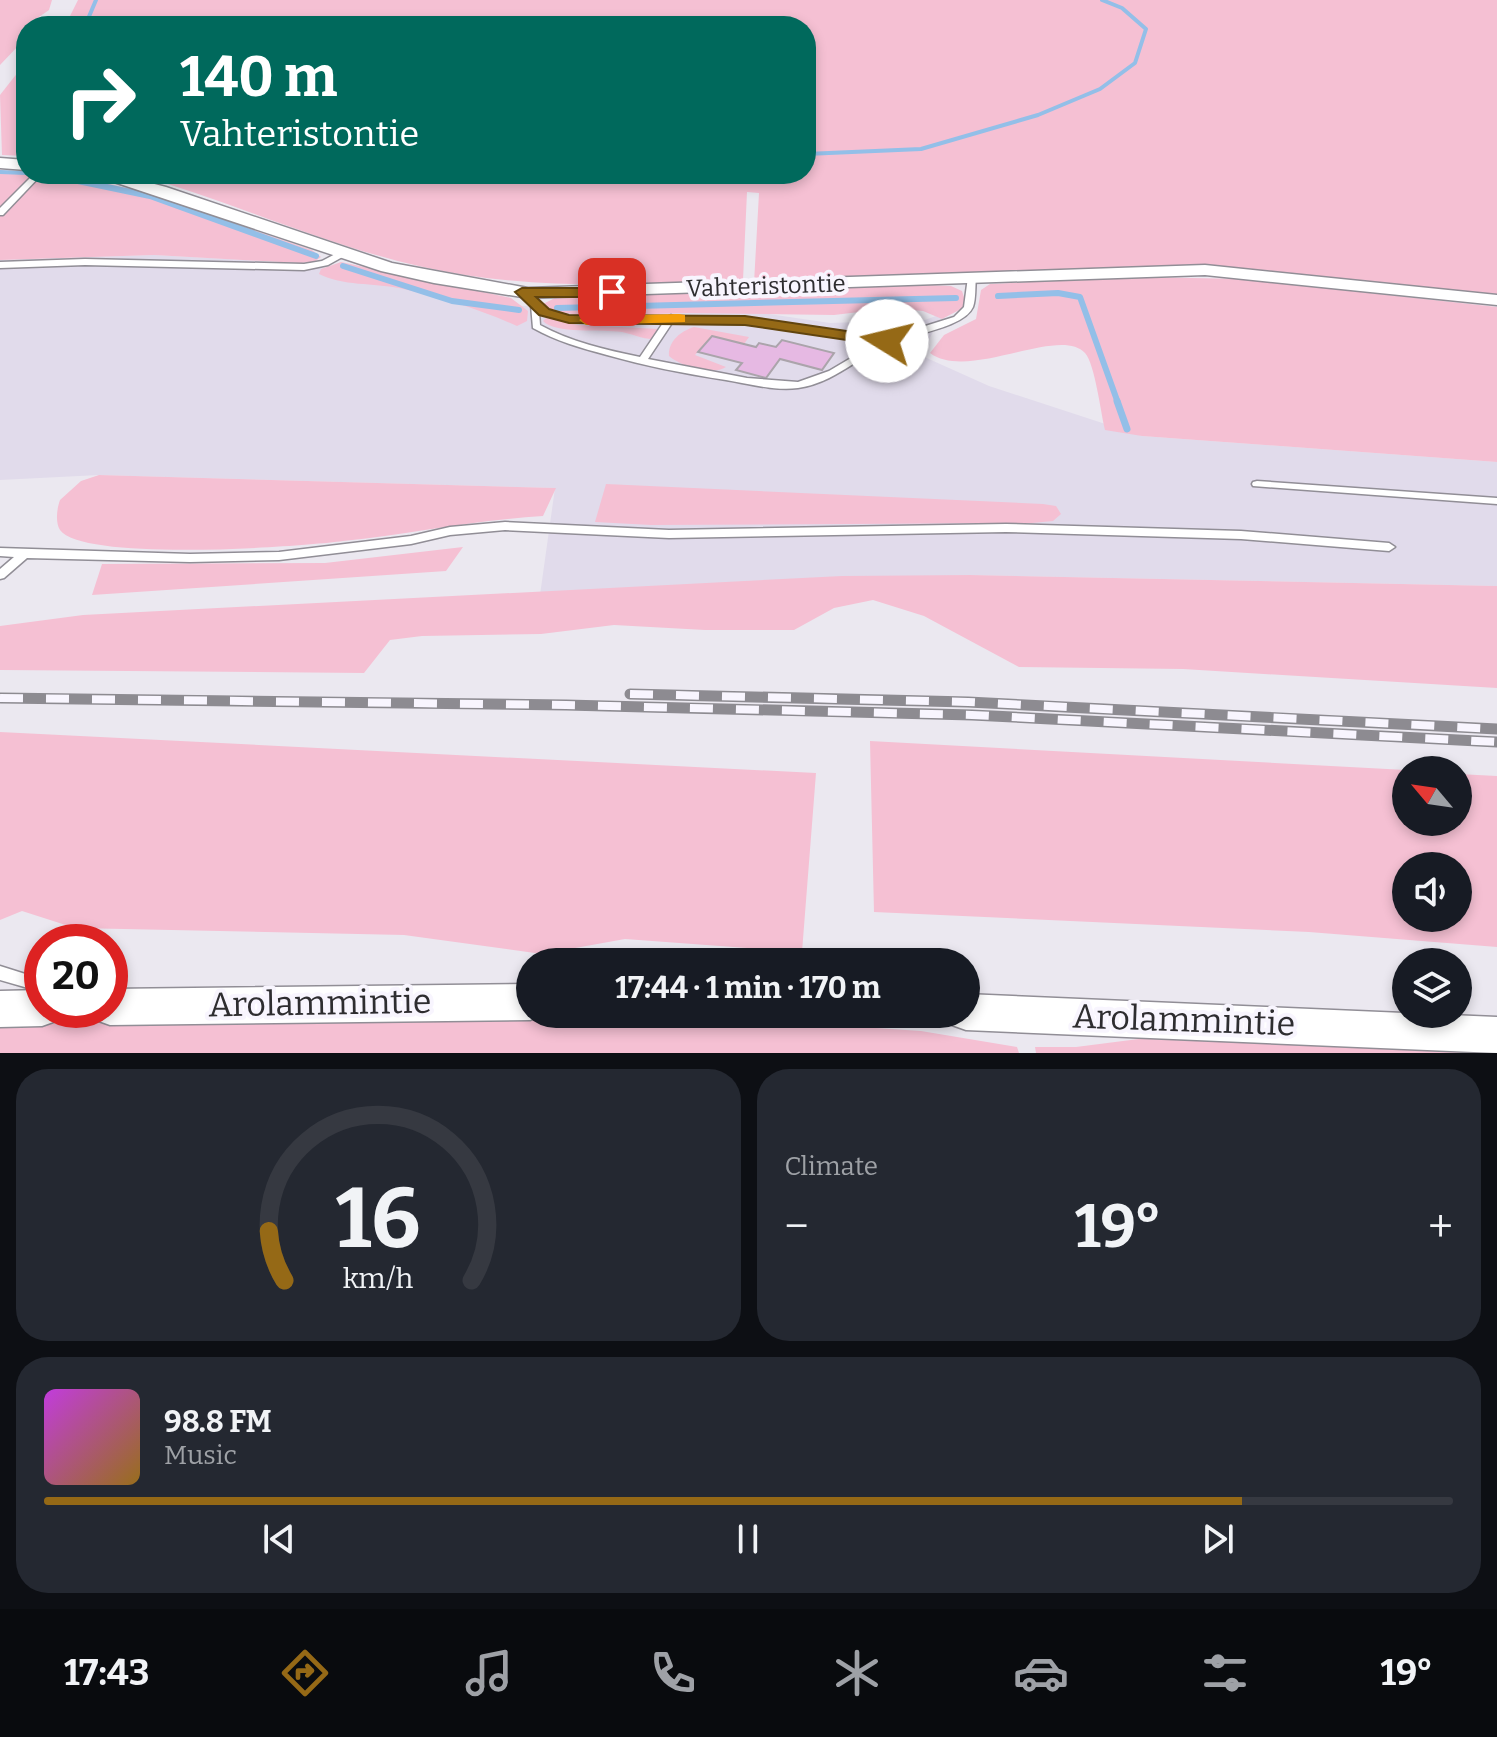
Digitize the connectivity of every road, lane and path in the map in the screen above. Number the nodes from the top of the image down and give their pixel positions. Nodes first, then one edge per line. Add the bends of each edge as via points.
1 (28, 184) edge
2 (137, 184) edge
3 (0, 213) edge
4 (343, 253) junction
5 (0, 265) edge
6 (972, 277) junction
7 (528, 299) junction
8 (1497, 300) edge
9 (671, 318) junction
10 (887, 341) junction
11 (643, 360) junction
12 (1257, 484) dead end
13 (1497, 501) edge
14 (1389, 547) dead end
15 (0, 552) edge
16 (24, 554) junction
17 (0, 575) edge
18 (0, 973) edge
19 (24, 980) edge
20 (516, 1002) edge
21 (128, 1007) edge
22 (24, 1008) edge
23 (0, 1009) edge
24 (980, 1013) edge
25 (1497, 1036) edge

1 - 3 lane
2 - 4 street, Vahteristontie
4 - 5 lane via 299,268
4 - 7 street, Vahteristontie
6 - 7 street, Vahteristontie
6 - 8 street, Vahteristontie via 1205,270
6 - 10 lane via 968,308 957,319
7 - 9 lane via 549,314 579,320
7 - 11 lane via 542,332
9 - 10 lane via 776,323
9 - 11 lane
10 - 11 lane via 820,378 791,386
12 - 13 lane
14 - 16 lane via 1241,535 1006,528 669,534 505,526 279,556
15 - 16 lane
16 - 17 lane
18 - 19 lane
20 - 21 street, Arolammintie
22 - 23 street
24 - 25 street, Arolammintie

